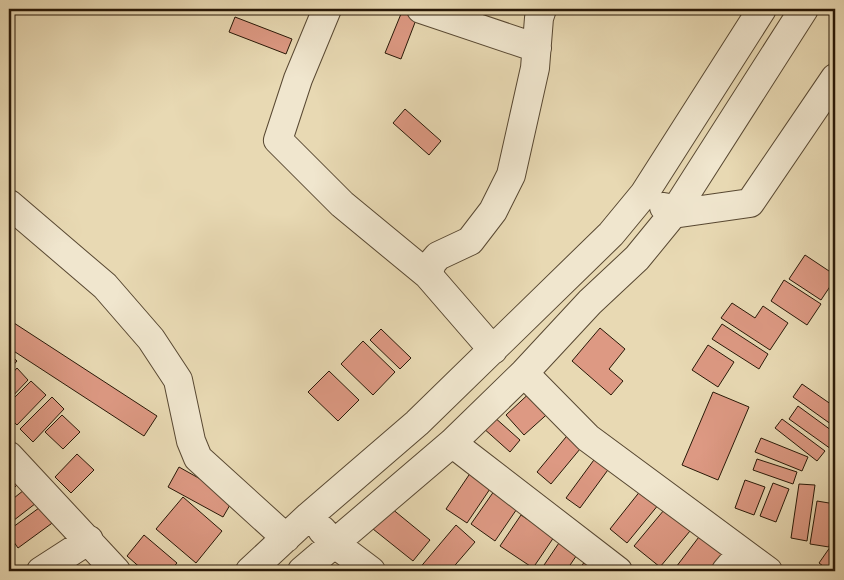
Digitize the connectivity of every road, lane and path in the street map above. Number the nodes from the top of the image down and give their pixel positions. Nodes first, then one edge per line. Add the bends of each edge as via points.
1 (327, 9) edge
2 (421, 9) edge
3 (542, 9) edge
4 (762, 9) edge
5 (804, 9) edge
6 (536, 48) junction
7 (835, 78) edge
8 (644, 194) junction
9 (9, 204) edge
10 (673, 214) junction
11 (428, 275) junction
12 (493, 350) junction
13 (524, 373) junction
14 (452, 443) junction
15 (9, 456) edge
16 (309, 516) junction
17 (286, 538) junction
18 (89, 540) junction
19 (334, 543) junction
20 (734, 562) edge
21 (41, 571) edge
22 (116, 571) edge
23 (250, 571) edge
24 (302, 571) edge
25 (371, 571) edge
26 (618, 571) edge
27 (768, 571) edge

1 - 11 street via 298,79 278,140 342,204
2 - 6 street
3 - 6 street
4 - 8 street
5 - 10 street
6 - 11 street via 535,68 511,174 493,211 470,241 438,256
7 - 10 street via 750,203
8 - 10 street
8 - 12 street via 611,234
9 - 17 street via 104,286 151,338 178,380 191,441 198,458
10 - 13 street via 637,258 590,302
11 - 12 street
12 - 16 street via 417,423
13 - 14 street
13 - 20 street via 588,438
14 - 19 street
14 - 26 street
15 - 18 street
16 - 17 street
16 - 19 street
17 - 23 street
18 - 21 street
18 - 22 street
19 - 24 street
19 - 25 street
20 - 27 street

